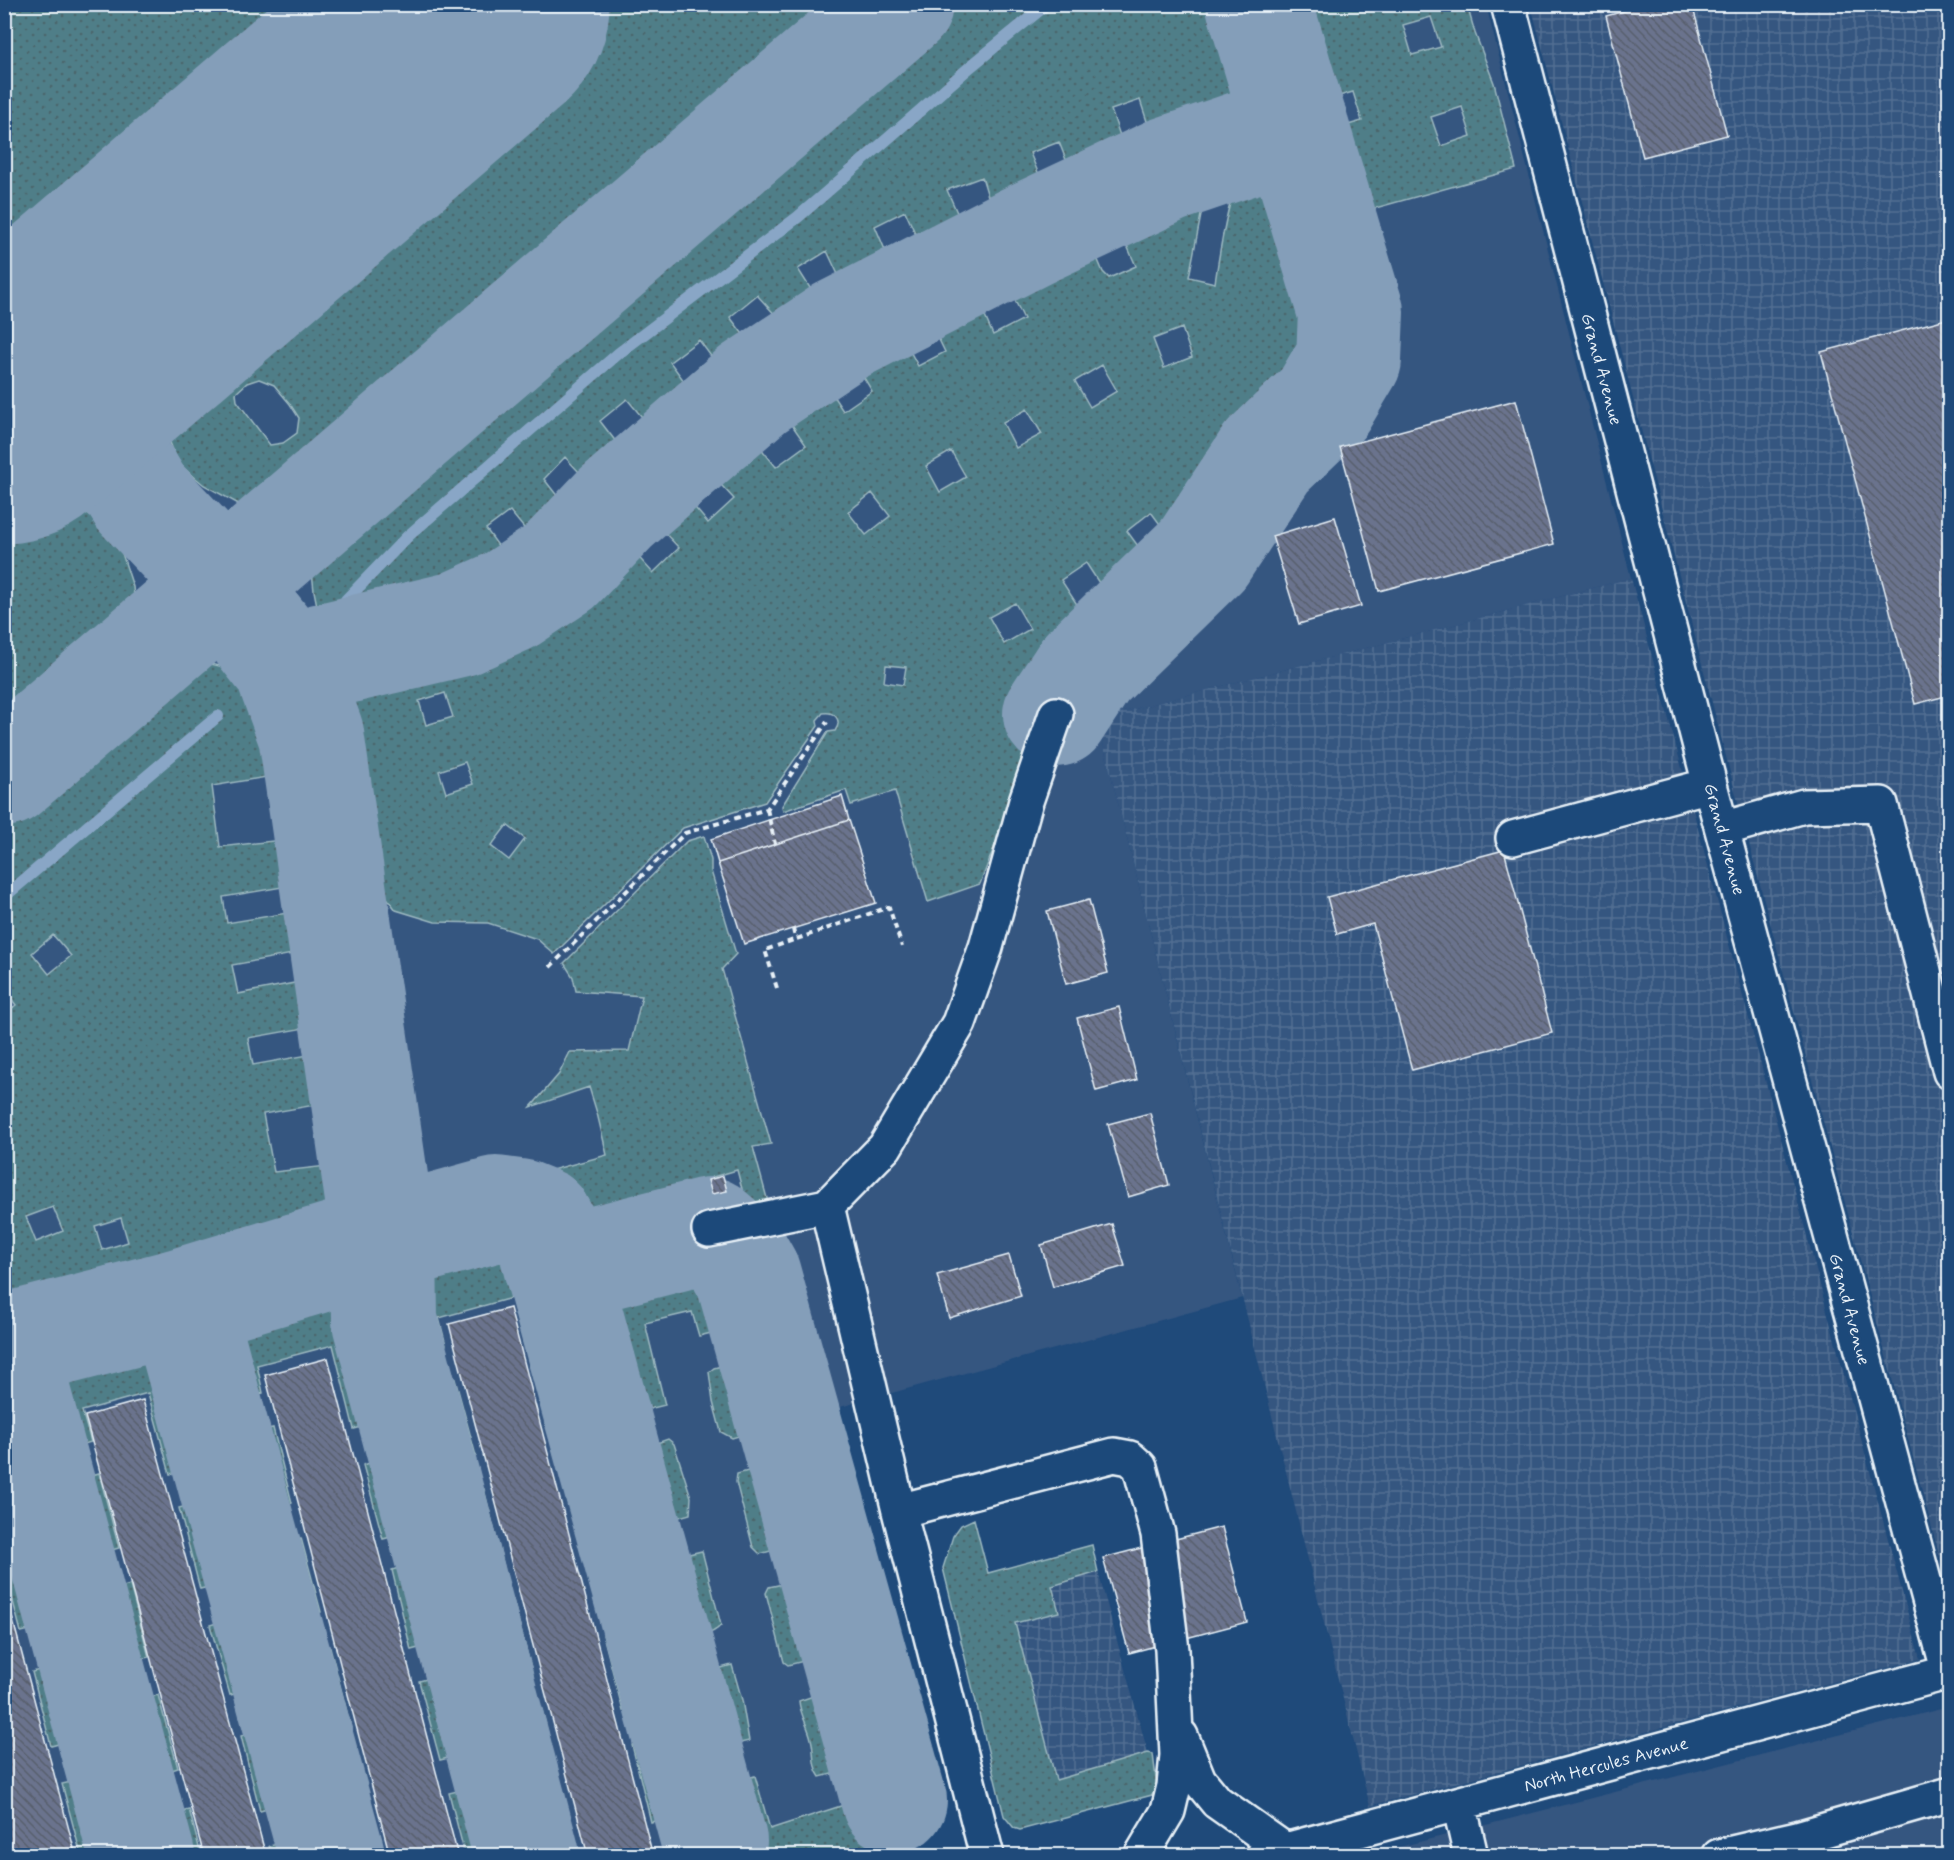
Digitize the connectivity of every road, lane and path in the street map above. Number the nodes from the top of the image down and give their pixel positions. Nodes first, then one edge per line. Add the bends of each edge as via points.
1 (1508, 4) edge
2 (1056, 714) dead end
3 (827, 722) dead end
4 (1710, 785) junction
5 (767, 810) junction
6 (1722, 829) junction
7 (1513, 838) dead end
8 (775, 844) dead end
9 (793, 929) dead end
10 (795, 938) junction
11 (902, 947) dead end
12 (550, 967) dead end
13 (777, 988) dead end
14 (1950, 1072) edge
15 (827, 1206) junction
16 (709, 1230) dead end
17 (899, 1511) junction
18 (1949, 1674) edge
19 (1176, 1720) junction
20 (1950, 1794) edge
21 (1459, 1803) junction
22 (1274, 1853) edge
23 (987, 1856) edge
24 (1141, 1856) edge
25 (1471, 1856) edge
26 (1719, 1856) edge

1 - 4 street, Grand Avenue
2 - 15 street via 959,1023 885,1147
3 - 5 path
4 - 6 street, Grand Avenue
4 - 7 street
5 - 8 path
5 - 12 path via 685,833
6 - 14 street via 1804,806 1881,804
6 - 18 street, Grand Avenue
9 - 10 path
10 - 11 path via 889,907
10 - 13 path via 765,950
15 - 16 street
15 - 17 street
17 - 19 street via 1114,1455 1130,1458 1140,1467 1158,1534
17 - 23 street
18 - 21 street, North Hercules Avenue
19 - 22 street via 1199,1780 1217,1802
19 - 24 street via 1176,1766 1168,1811
20 - 26 street
21 - 22 street, North Hercules Avenue
21 - 25 street

